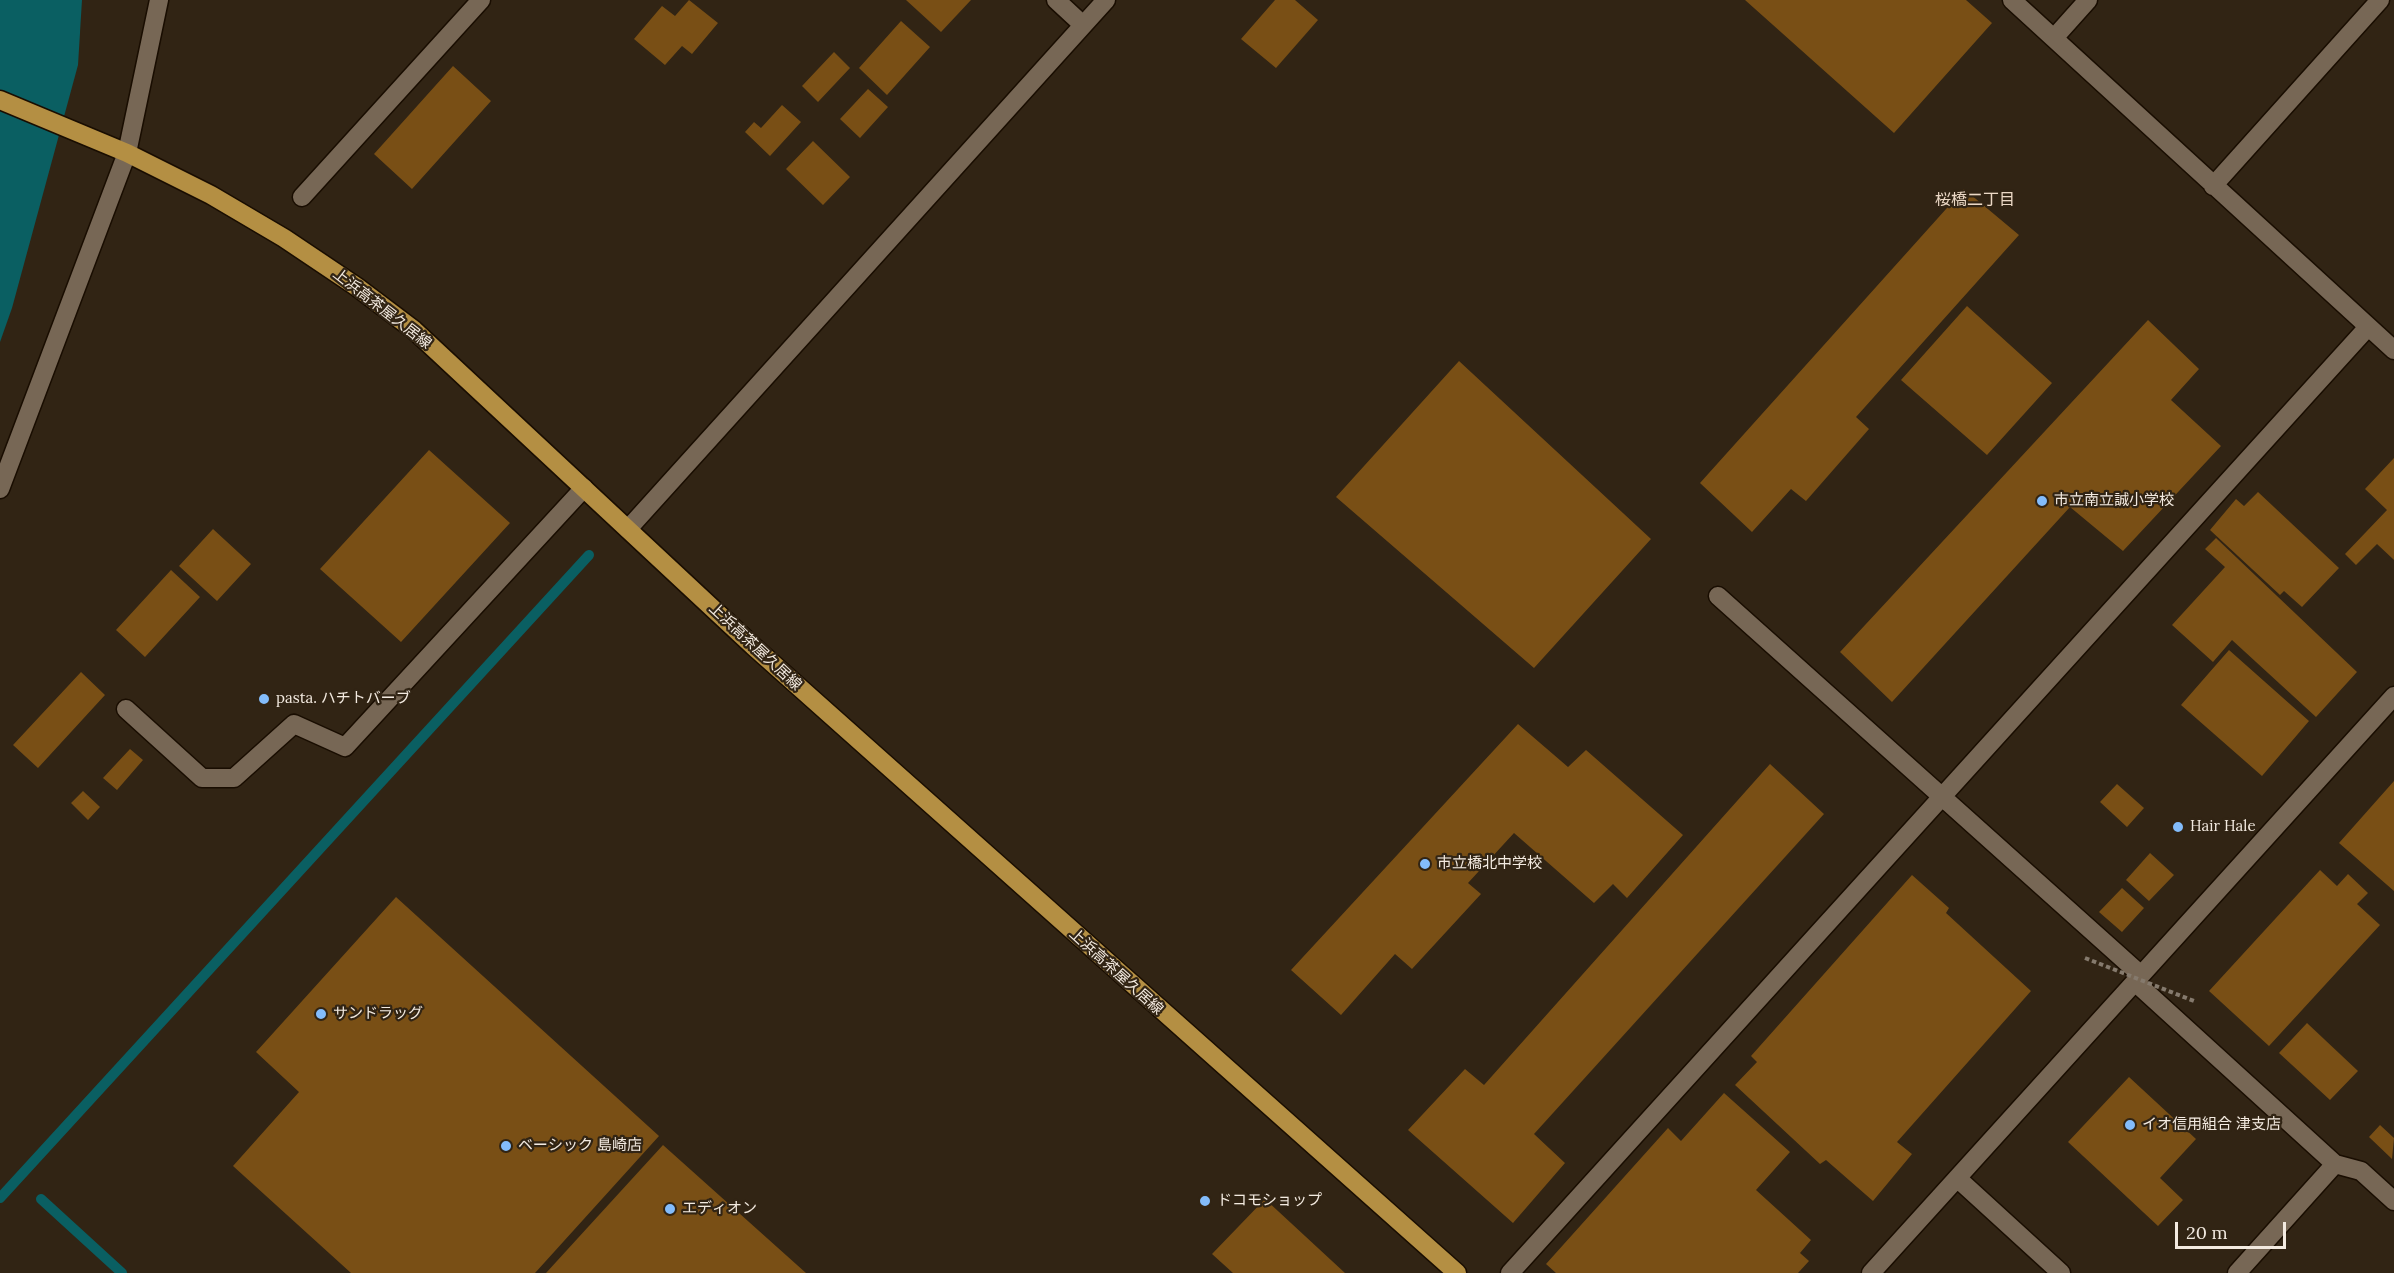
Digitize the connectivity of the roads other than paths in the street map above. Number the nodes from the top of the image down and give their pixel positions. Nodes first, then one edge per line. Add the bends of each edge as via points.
1 (159, 0) edge
2 (481, 0) edge
3 (1056, 0) edge
4 (1106, 0) edge
5 (2012, 0) edge
6 (2088, 0) edge
7 (2380, 0) edge
8 (1083, 25) junction
9 (2054, 38) junction
10 (0, 100) edge
11 (127, 153) junction
12 (2213, 186) junction
13 (302, 197) dead end
14 (2368, 327) junction
15 (2394, 350) edge
16 (584, 488) junction
17 (0, 489) edge
18 (628, 529) junction
19 (1718, 596) dead end
20 (2394, 696) edge
21 (126, 708) dead end
22 (1942, 795) junction
23 (2138, 979) junction
24 (2335, 1164) junction
25 (1957, 1178) junction
26 (2394, 1201) edge
27 (1457, 1273) edge
28 (1510, 1273) edge
29 (1871, 1273) edge
30 (2061, 1273) edge
31 (2237, 1273) edge

1 - 11 street
2 - 13 street
3 - 8 street
4 - 8 street
5 - 9 street
6 - 9 street
7 - 12 street
8 - 18 street
9 - 12 street
10 - 11 main road, 上浜高茶屋久居線
11 - 16 main road, 上浜高茶屋久居線 via 211,195 357,287 414,330
11 - 17 street
12 - 14 street
14 - 15 street
14 - 22 street
16 - 18 main road, 上浜高茶屋久居線
16 - 21 street via 345,747 294,724 234,778 202,778
18 - 27 main road, 上浜高茶屋久居線 via 753,646
19 - 22 street
20 - 23 street
22 - 23 street
22 - 28 street
23 - 24 street
23 - 25 street
24 - 26 street via 2361,1171
24 - 31 street
25 - 29 street
25 - 30 street

